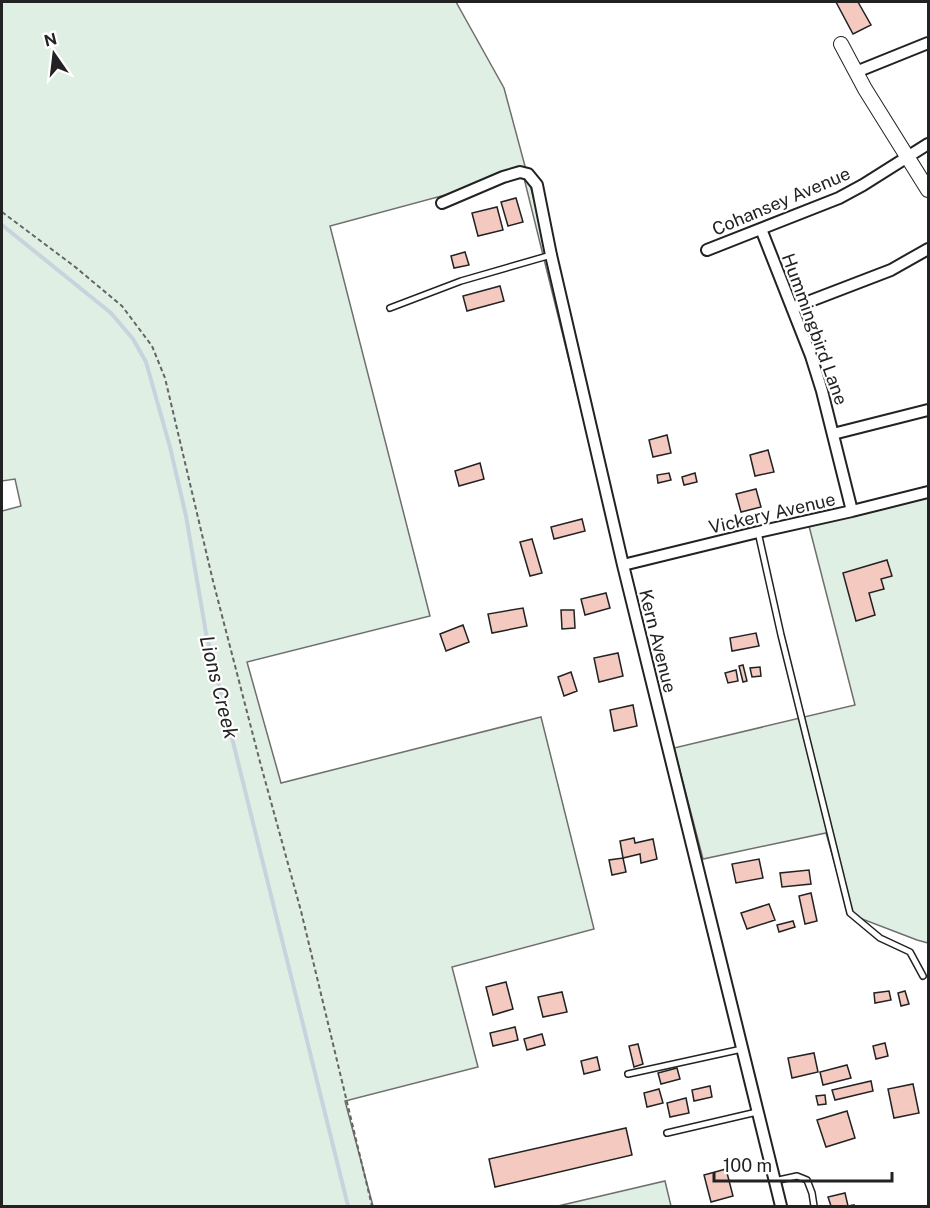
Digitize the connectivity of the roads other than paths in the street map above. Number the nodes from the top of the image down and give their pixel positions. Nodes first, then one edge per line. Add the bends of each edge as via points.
1 (928, 43) edge
2 (841, 44) dead end
3 (856, 72) junction
4 (928, 144) edge
5 (908, 157) junction
6 (928, 190) edge
7 (442, 203) dead end
8 (761, 229) junction
9 (928, 249) edge
10 (706, 250) dead end
11 (551, 255) junction
12 (390, 308) dead end
13 (792, 308) junction
14 (928, 410) edge
15 (833, 434) junction
16 (928, 492) edge
17 (852, 511) junction
18 (758, 532) junction
19 (623, 565) junction
20 (923, 976) dead end
21 (742, 1048) junction
22 (628, 1074) dead end
23 (757, 1112) junction
24 (667, 1133) dead end
25 (774, 1181) junction
26 (781, 1206) edge
27 (814, 1206) edge

1 - 3 street
2 - 3 street
3 - 5 street
4 - 5 street, Cohansey Avenue
5 - 6 street
5 - 8 street, Cohansey Avenue via 839,198
7 - 11 street, Kern Avenue via 503,177 528,174 537,185
8 - 10 street, Cohansey Avenue
8 - 13 street, Hummingbird Lane
9 - 13 street via 891,270
11 - 12 lane via 461,281
11 - 19 street, Kern Avenue
13 - 15 street, Hummingbird Lane via 811,356
14 - 15 street
15 - 17 street, Hummingbird Lane
16 - 17 street, Vickery Avenue
17 - 18 street, Vickery Avenue
18 - 19 street, Vickery Avenue
18 - 20 lane via 850,914 880,938 910,952
19 - 21 street, Kern Avenue
21 - 22 lane
21 - 23 street, Kern Avenue
23 - 24 lane
23 - 25 street, Kern Avenue
25 - 26 street, Kern Avenue
25 - 27 lane via 797,1176 807,1180

